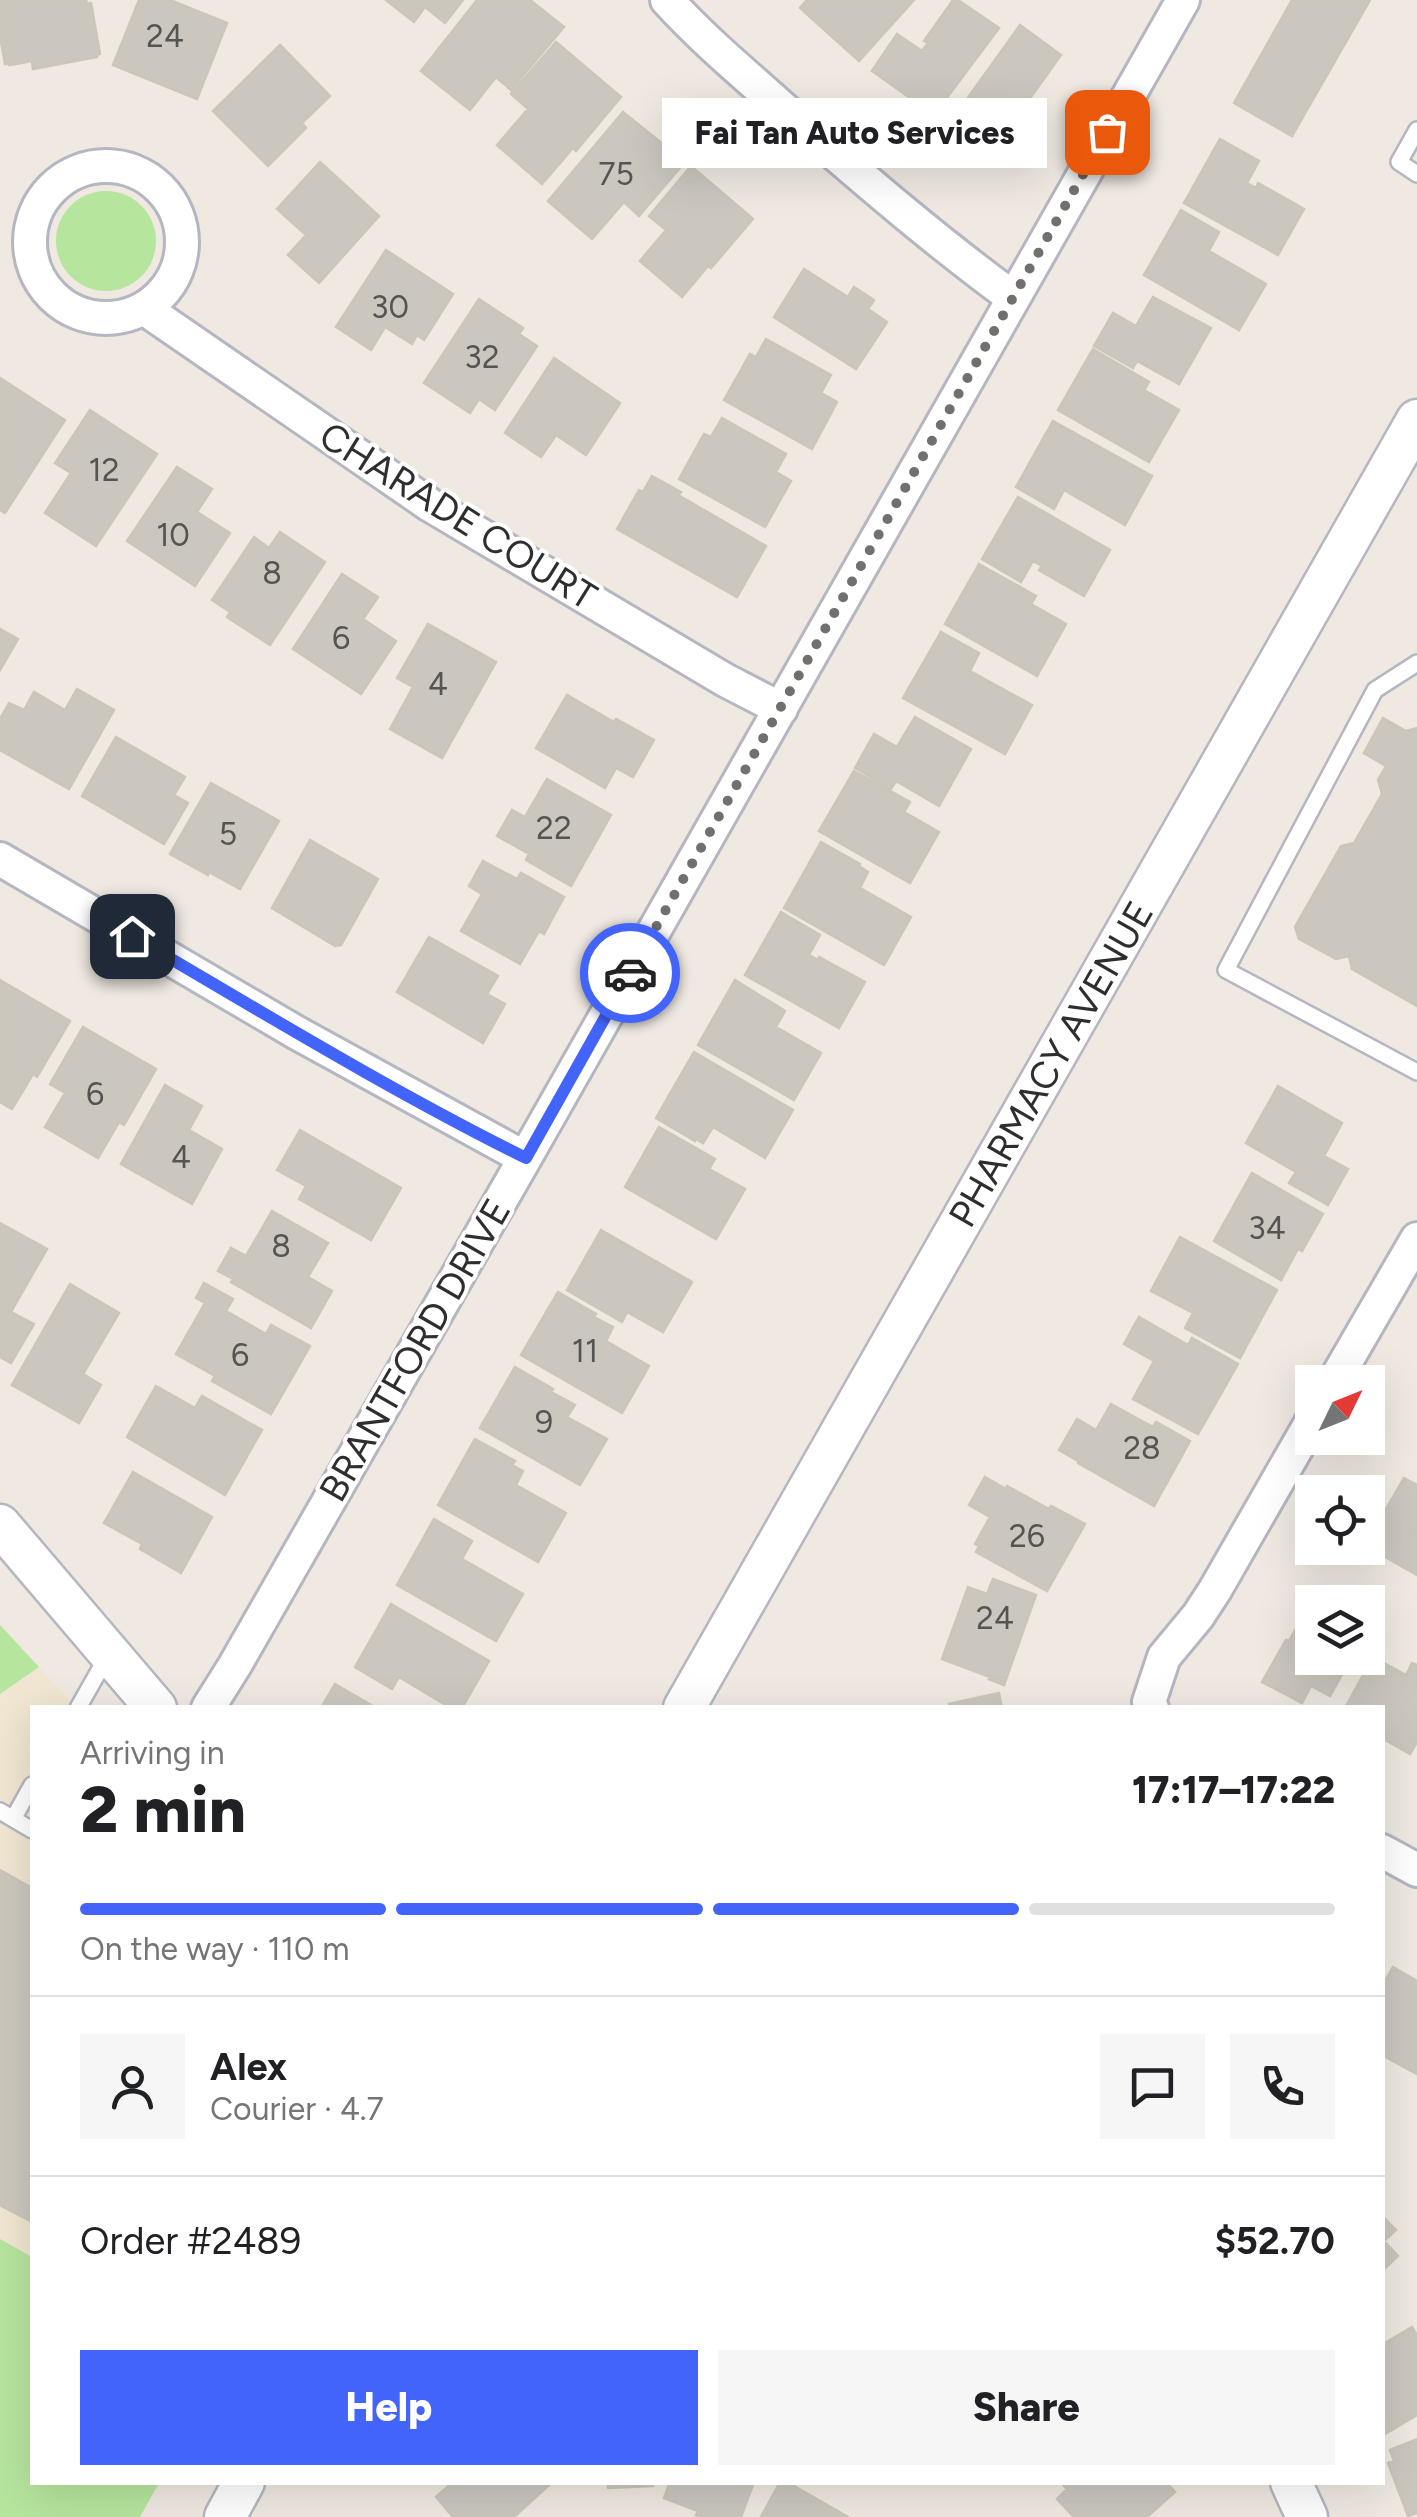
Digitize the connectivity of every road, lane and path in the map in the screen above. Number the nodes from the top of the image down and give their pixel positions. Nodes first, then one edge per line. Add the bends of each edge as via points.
1 (666, 0) edge
2 (1182, 0) edge
3 (1417, 130) edge
4 (1417, 174) edge
5 (1012, 298) junction
6 (145, 309) junction
7 (1412, 438) edge
8 (1417, 664) edge
9 (781, 709) junction
10 (0, 860) edge
11 (1417, 1072) edge
12 (526, 1158) junction
13 (1417, 1239) edge
14 (1344, 1365) edge
15 (1295, 1449) edge
16 (0, 1526) edge
17 (110, 1652) junction
18 (80, 1705) edge
19 (154, 1705) edge
20 (210, 1705) edge
21 (686, 1705) edge
22 (1150, 1705) edge
23 (30, 1787) edge
24 (6, 1815) edge
25 (30, 1829) edge
26 (1385, 1852) edge
27 (1417, 1870) edge
28 (242, 2485) edge
29 (1291, 2485) edge
30 (224, 2517) edge
31 (1307, 2517) edge

1 - 5 street via 881,194
2 - 5 street, BRANTFORD DRIVE
3 - 4 lane via 1398,162
5 - 9 street, BRANTFORD DRIVE
6 - 6 street via 164,294 183,249 171,201 134,170 109,165 61,180 32,221 35,272 70,310 121,318
6 - 9 street, CHARADE COURT via 430,505
7 - 21 street, PHARMACY AVENUE
8 - 11 lane via 1375,690 1226,970
9 - 12 street, BRANTFORD DRIVE
10 - 12 street
12 - 20 street, BRANTFORD DRIVE
13 - 14 street
15 - 22 street via 1198,1616 1164,1657
16 - 17 street
17 - 18 lane
17 - 19 street
23 - 24 lane
24 - 25 lane
26 - 27 street
28 - 30 street
29 - 31 street

